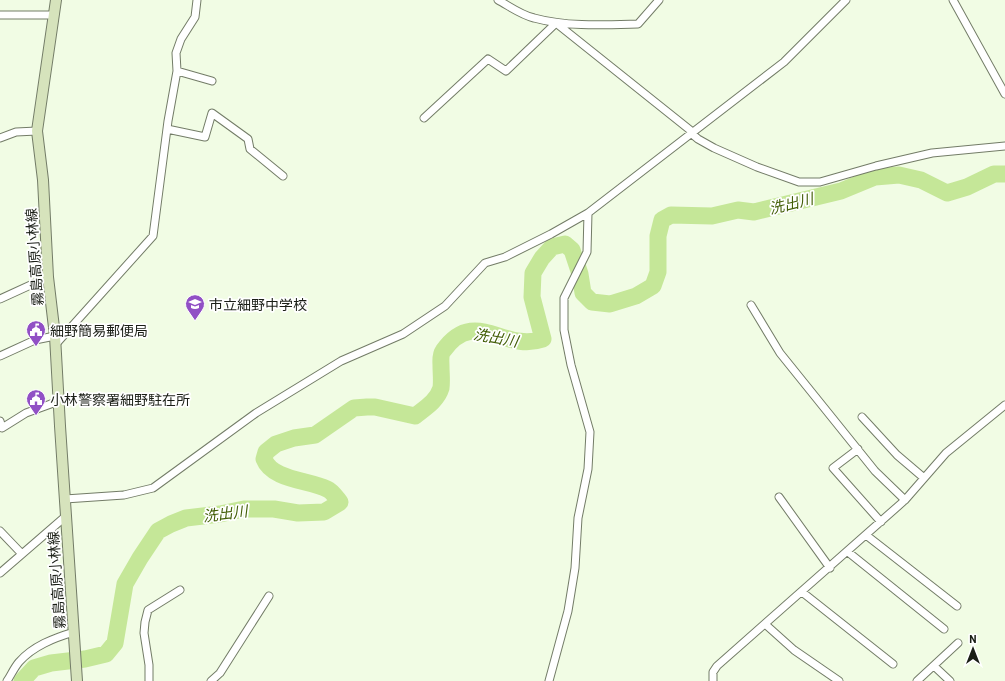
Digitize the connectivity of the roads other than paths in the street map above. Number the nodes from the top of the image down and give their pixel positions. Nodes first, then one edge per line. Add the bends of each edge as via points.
1 (56, 0) edge
2 (197, 0) edge
3 (498, 0) edge
4 (659, 0) edge
5 (846, 0) edge
6 (953, 0) edge
7 (0, 15) edge
8 (54, 15) junction
9 (556, 23) junction
10 (177, 71) junction
11 (212, 81) dead end
12 (1005, 94) edge
13 (424, 118) dead end
14 (166, 129) junction
15 (37, 131) junction
16 (692, 134) junction
17 (0, 138) edge
18 (1005, 146) edge
19 (283, 176) dead end
20 (588, 213) junction
21 (48, 278) junction
22 (0, 299) edge
23 (751, 305) dead end
24 (56, 340) junction
25 (0, 356) edge
26 (59, 401) junction
27 (1005, 405) edge
28 (862, 417) dead end
29 (1, 426) edge
30 (858, 449) junction
31 (924, 478) junction
32 (779, 497) dead end
33 (65, 499) junction
34 (905, 500) junction
35 (66, 516) junction
36 (881, 522) junction
37 (0, 530) edge
38 (866, 535) junction
39 (848, 552) junction
40 (22, 554) junction
41 (830, 568) junction
42 (0, 573) edge
43 (180, 590) dead end
44 (802, 592) junction
45 (269, 596) dead end
46 (957, 606) dead end
47 (765, 624) junction
48 (944, 629) dead end
49 (74, 636) junction
50 (958, 643) dead end
51 (893, 664) dead end
52 (934, 666) junction
53 (7, 681) edge
54 (77, 681) edge
55 (149, 681) edge
56 (211, 681) edge
57 (549, 681) edge
58 (713, 681) edge
59 (839, 681) edge
60 (917, 681) edge
61 (950, 681) edge

1 - 8 main road, 霧島高原小林線
2 - 10 street via 195,17 181,38 176,53
3 - 9 street via 532,18
4 - 9 street via 638,24
5 - 16 street via 784,62
6 - 12 street
7 - 8 street
8 - 15 main road, 霧島高原小林線
9 - 13 street via 506,70 488,59
9 - 16 street
10 - 11 street
10 - 14 street
14 - 19 street via 205,137 212,113 248,139 250,149
14 - 24 street via 153,236
15 - 17 street via 16,132
15 - 21 main road, 霧島高原小林線 via 43,180
16 - 18 street via 714,148 799,182 820,182 932,153
16 - 20 street
20 - 33 street via 505,257 485,263 445,306 403,334 341,361 256,413 153,488 124,495
20 - 57 street via 586,252 564,298 564,330 590,432 588,469 578,518 575,568 568,611
21 - 22 street
21 - 24 main road, 霧島高原小林線
23 - 30 street via 780,353
24 - 25 street via 35,340
24 - 26 main road, 霧島高原小林線
26 - 29 street via 26,413
26 - 33 main road, 霧島高原小林線
27 - 31 street via 946,453
28 - 31 street via 897,455
30 - 34 street
30 - 36 street via 833,468
31 - 34 street
32 - 41 street
33 - 35 main road, 霧島高原小林線
34 - 36 street
35 - 40 street
35 - 49 main road, 霧島高原小林線
36 - 38 street
37 - 40 street
38 - 39 street
38 - 46 street
39 - 41 street
39 - 48 street
40 - 42 street
41 - 44 street
43 - 55 street via 148,610 144,633
44 - 47 street
44 - 51 street
45 - 56 street via 220,672
47 - 58 street via 717,666 712,672
47 - 59 street via 794,650
49 - 53 street via 53,639 31,651 18,662
49 - 54 main road, 霧島高原小林線
50 - 52 street
52 - 60 street
52 - 61 street

